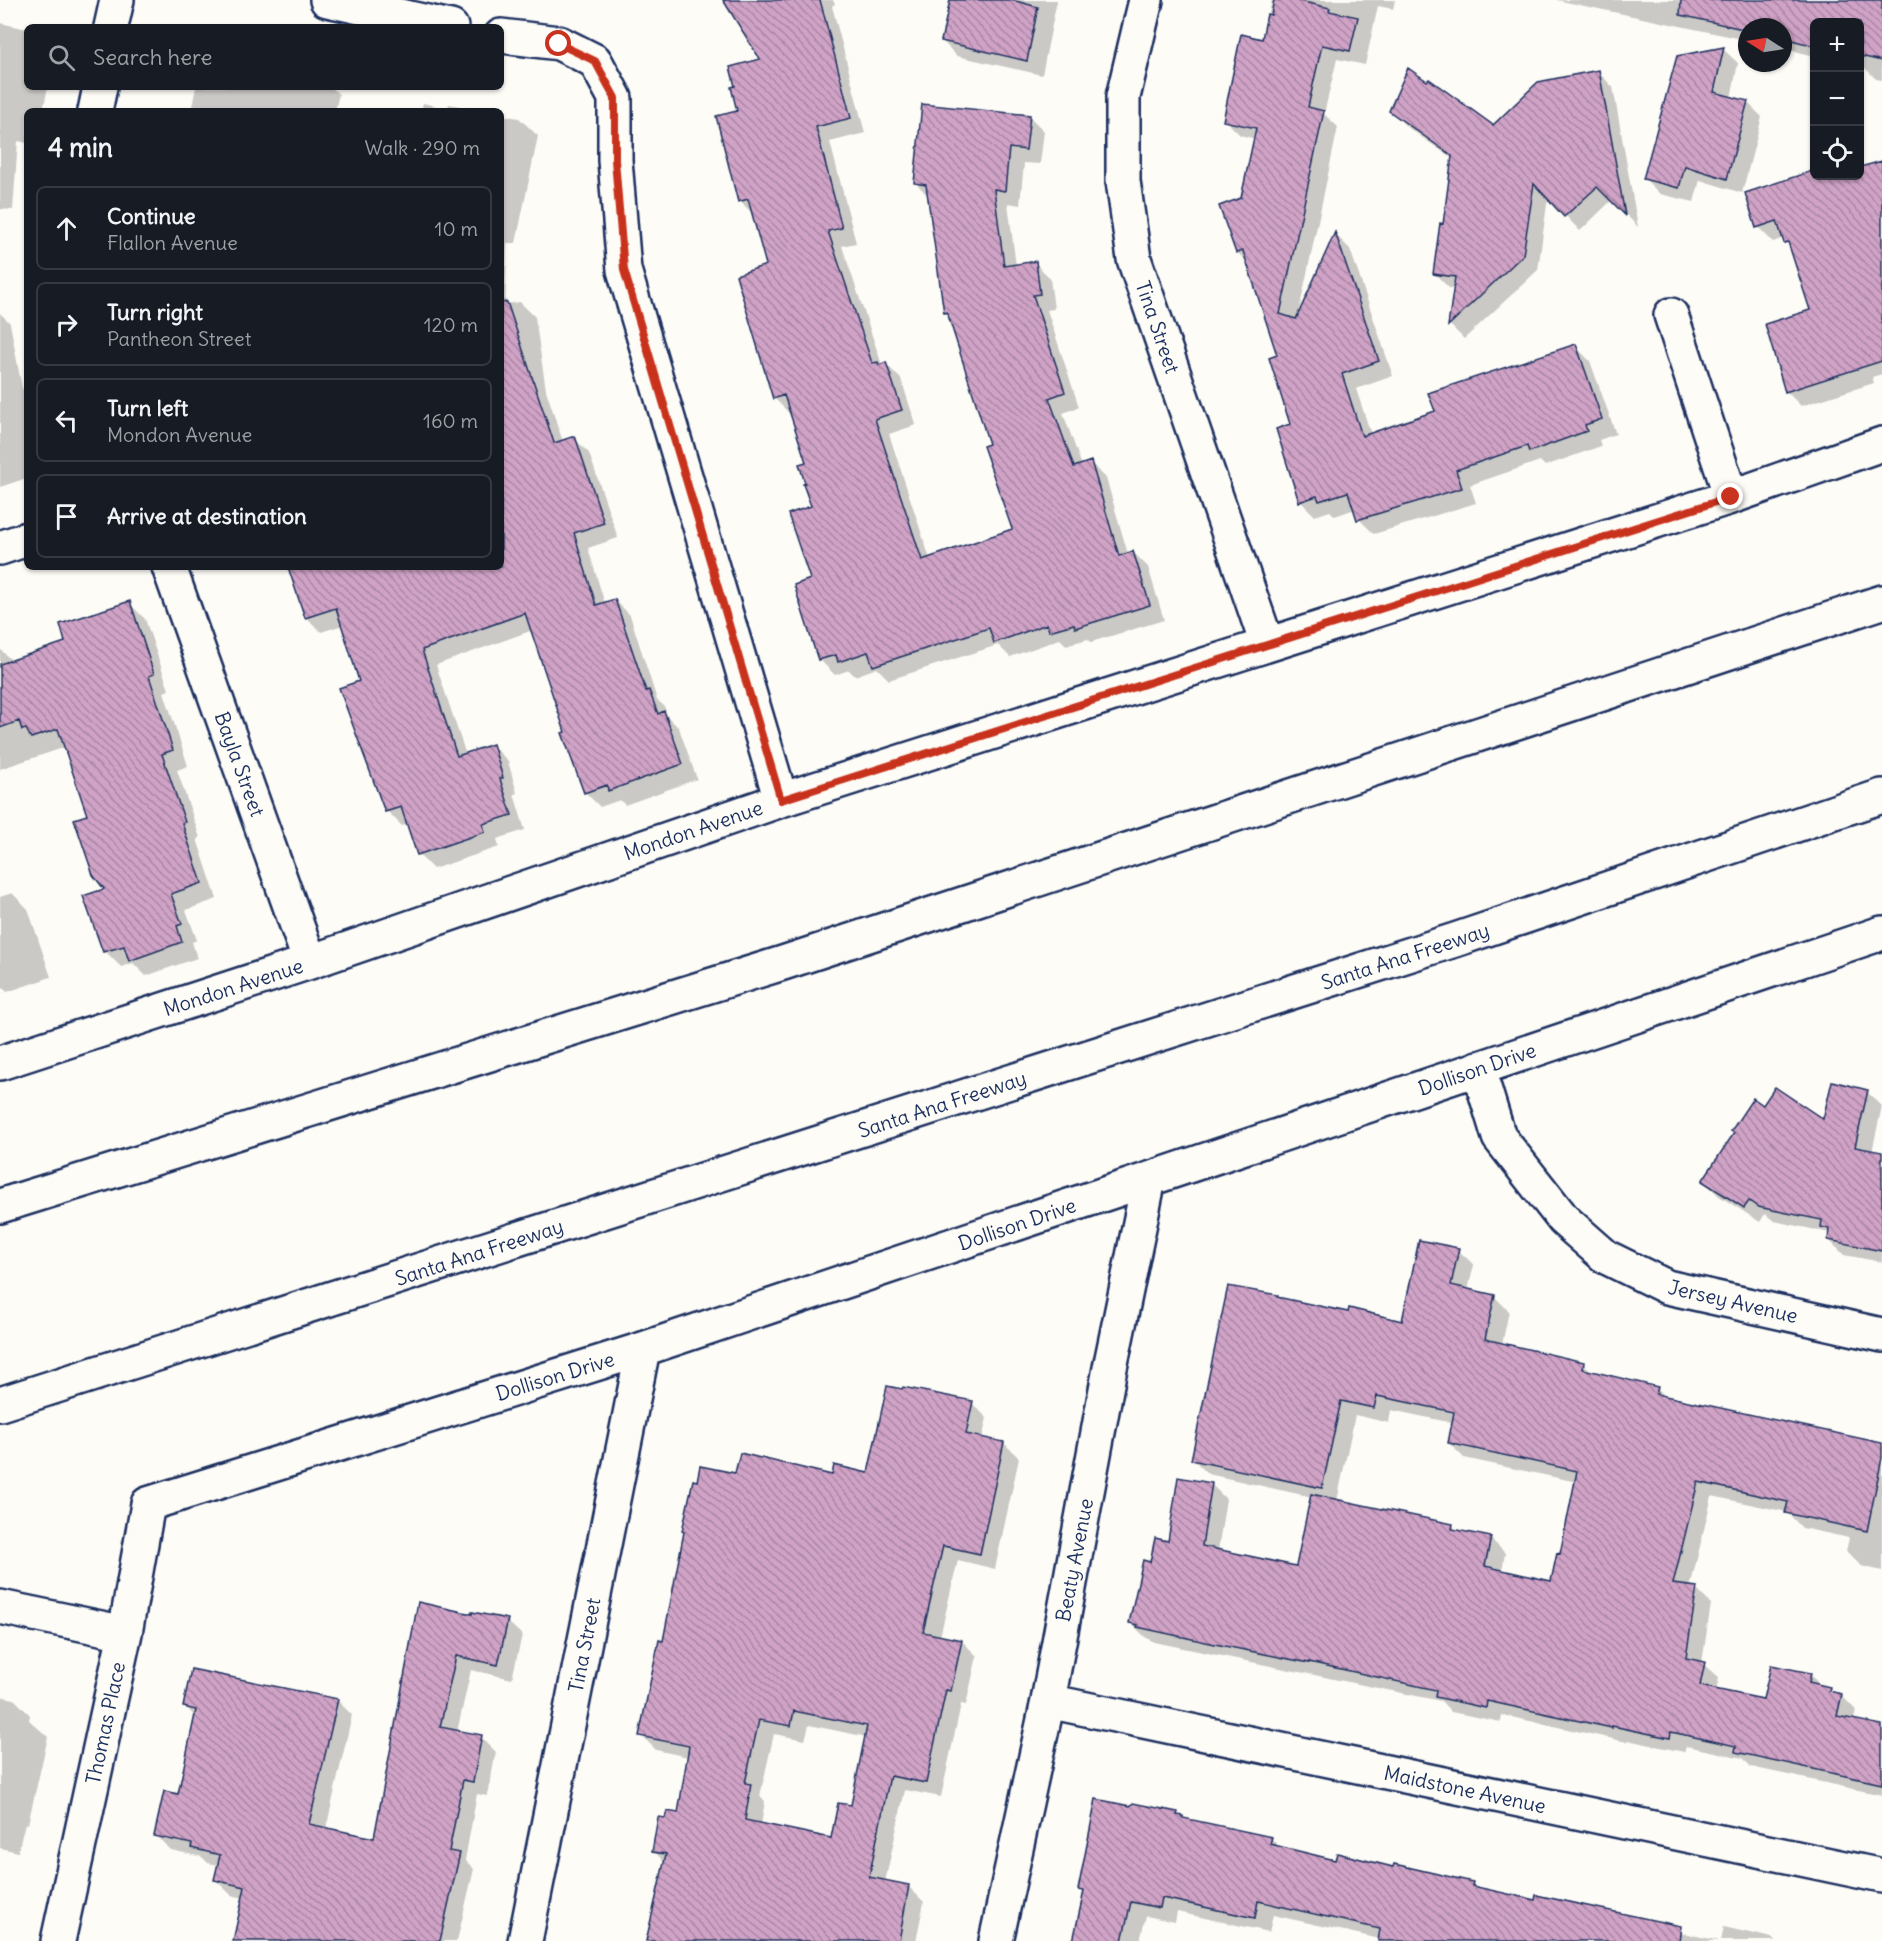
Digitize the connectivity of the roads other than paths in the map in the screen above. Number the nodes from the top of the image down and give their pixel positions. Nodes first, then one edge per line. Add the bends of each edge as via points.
1 (117, 0) edge
2 (327, 0) edge
3 (1146, 0) edge
4 (112, 24) edge
5 (437, 24) edge
6 (504, 36) edge
7 (100, 90) edge
8 (96, 108) edge
9 (1671, 315) dead end
10 (1882, 444) edge
11 (1731, 497) junction
12 (24, 540) edge
13 (0, 548) edge
14 (170, 570) edge
15 (1882, 602) edge
16 (1267, 644) junction
17 (1882, 796) edge
18 (781, 800) junction
19 (1882, 933) edge
20 (310, 962) junction
21 (0, 1063) edge
22 (1478, 1068) junction
23 (1149, 1179) junction
24 (0, 1206) edge
25 (1882, 1335) edge
26 (643, 1349) junction
27 (0, 1404) edge
28 (148, 1504) joint
29 (0, 1607) edge
30 (125, 1633) junction
31 (1048, 1701) junction
32 (1882, 1876) edge
33 (58, 1941) edge
34 (525, 1941) edge
35 (996, 1941) edge

1 - 4 main road
2 - 5 main road
3 - 16 main road, Tina Street via 1123,97 1123,181 1134,259
6 - 18 main road via 559,44 595,61 615,98 615,160 624,270
7 - 8 main road
9 - 11 main road
10 - 11 main road, Mondon Avenue
11 - 16 main road, Mondon Avenue
12 - 13 main road
14 - 20 main road, Bayla Street
15 - 24 main road via 783,963
16 - 18 main road, Mondon Avenue
17 - 27 main road, Santa Ana Freeway via 1455,940
18 - 20 main road, Mondon Avenue
19 - 22 main road, Dollison Drive
20 - 21 main road, Mondon Avenue
22 - 23 main road, Dollison Drive
22 - 25 main road, Jersey Avenue via 1499,1137 1564,1220 1606,1257 1667,1287
23 - 26 main road, Dollison Drive
23 - 31 main road, Beaty Avenue
26 - 28 main road, Dollison Drive
26 - 34 main road, Tina Street
28 - 30 main road, Thomas Place
29 - 30 main road
30 - 33 main road, Thomas Place
31 - 32 main road, Maidstone Avenue
31 - 35 main road, Beaty Avenue

